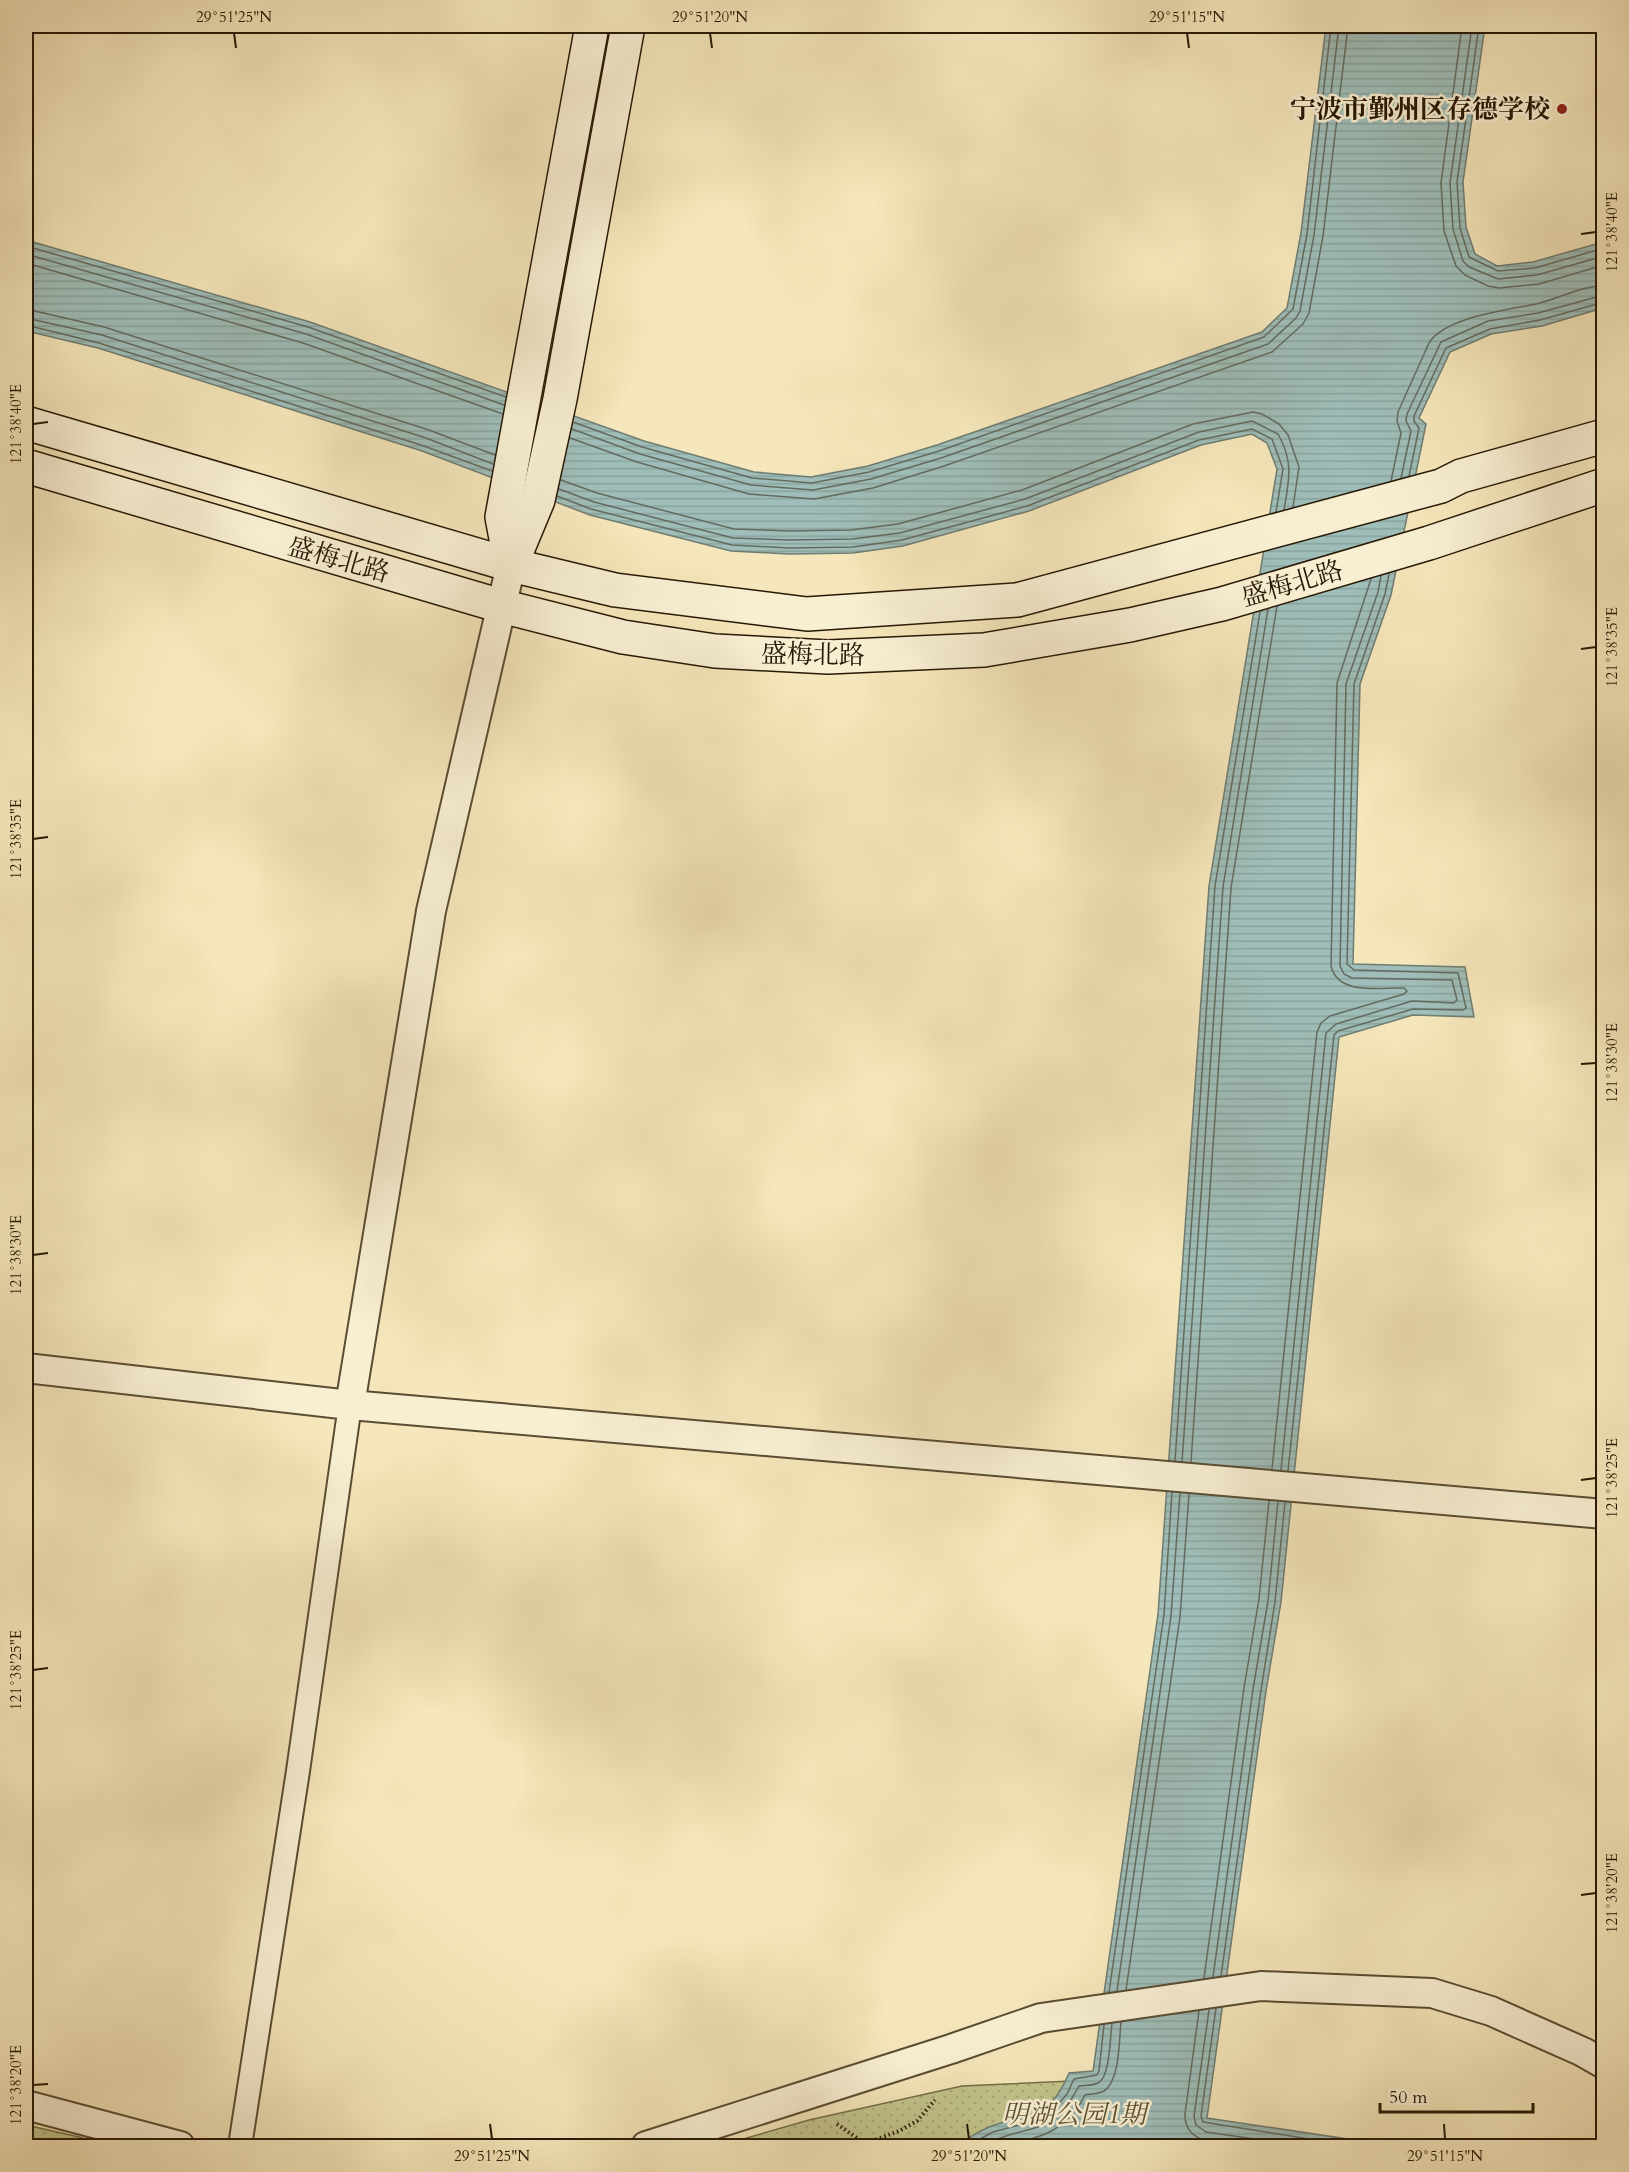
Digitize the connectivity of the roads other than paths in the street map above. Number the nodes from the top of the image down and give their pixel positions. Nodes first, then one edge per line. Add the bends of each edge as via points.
1 (592, 26) edge
2 (628, 26) edge
3 (26, 423) edge
4 (1604, 436) edge
5 (26, 466) edge
6 (1604, 485) edge
7 (511, 566) junction
8 (501, 606) junction
9 (26, 1368) edge
10 (350, 1405) junction
11 (1604, 1514) edge
12 (1604, 2064) edge
13 (26, 2105) edge
14 (180, 2146) edge
15 (240, 2146) edge
16 (646, 2146) edge

1 - 7 main road via 502,517
2 - 7 main road via 560,399 538,500
3 - 7 main road, 盛梅北路
4 - 7 main road, 盛梅北路 via 1461,476 1441,486 1017,600 807,614 615,590
5 - 8 main road, 盛梅北路
6 - 8 main road, 盛梅北路 via 1428,543 1222,604 1130,625 984,650 828,657 715,651 623,637
7 - 8 street
8 - 10 street via 431,911
9 - 10 street
10 - 11 street
10 - 15 street
12 - 16 street via 1491,2011 1432,1993 1261,1986 1041,2018
13 - 14 street

